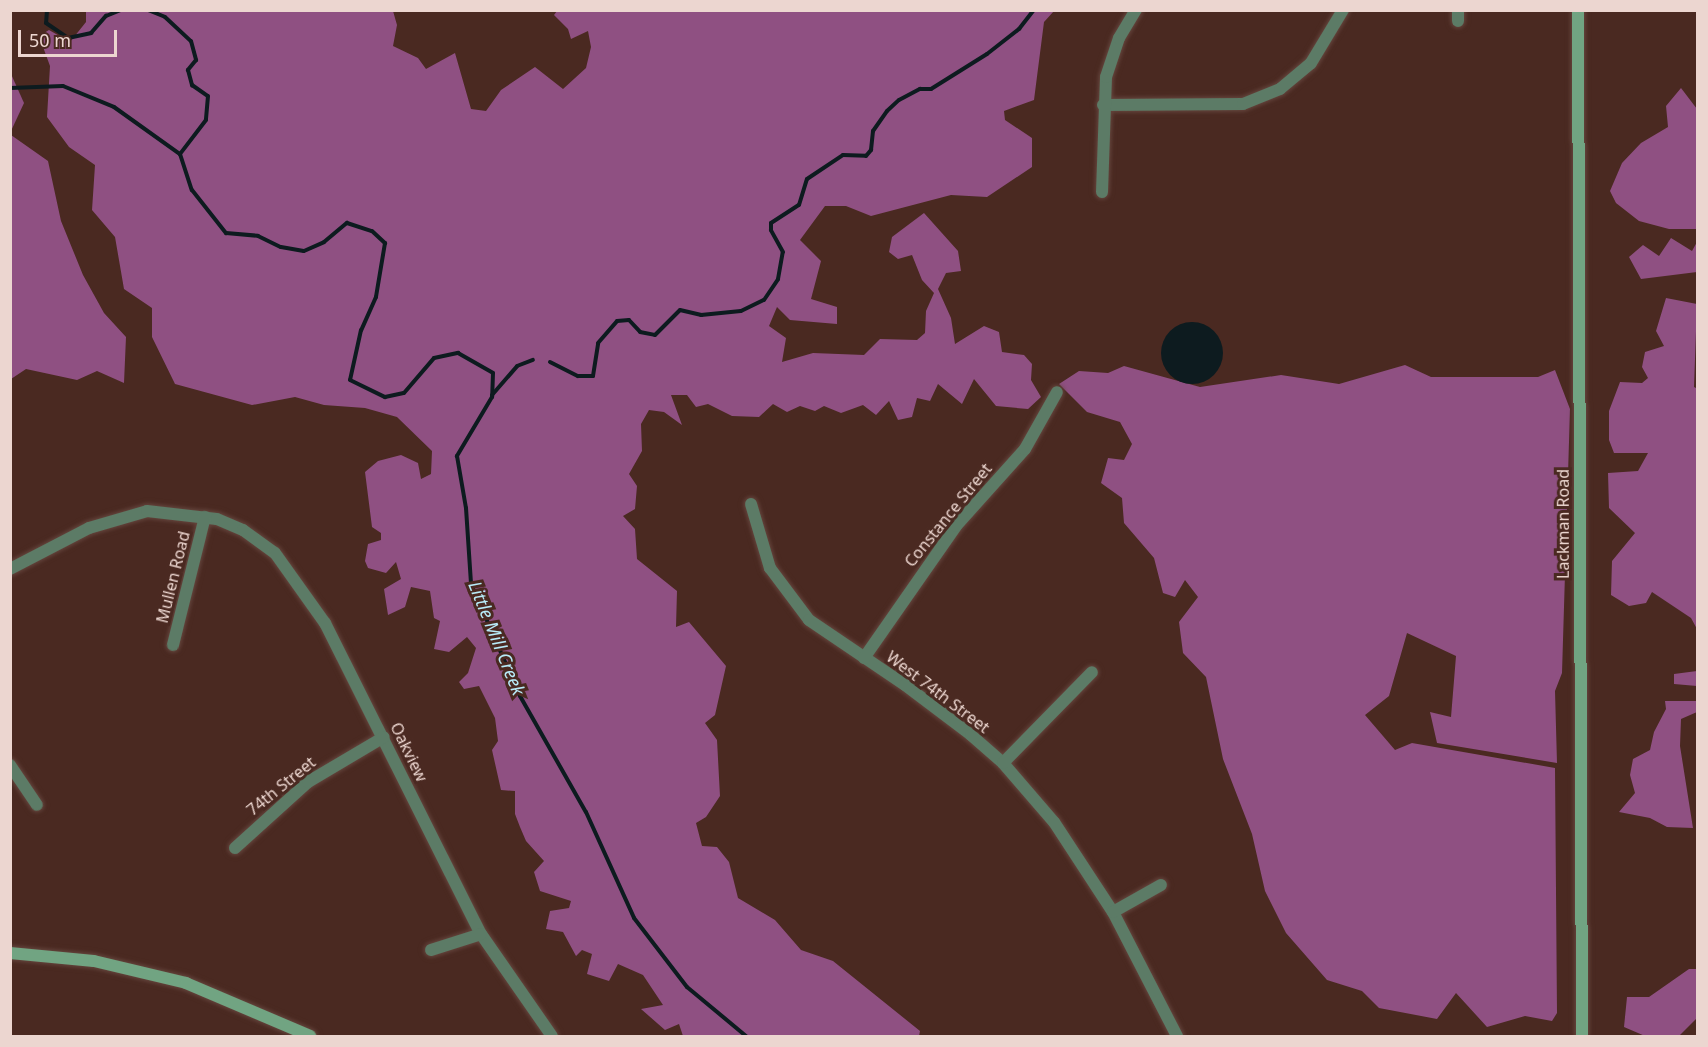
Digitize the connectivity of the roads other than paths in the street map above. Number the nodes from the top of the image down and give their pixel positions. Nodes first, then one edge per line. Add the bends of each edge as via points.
1 (1136, 10) edge
2 (1343, 10) edge
3 (1578, 10) edge
4 (1104, 105) junction
5 (1102, 192) dead end
6 (1057, 392) dead end
7 (751, 504) dead end
8 (205, 517) junction
9 (10, 570) edge
10 (173, 645) dead end
11 (864, 658) junction
12 (1092, 672) dead end
13 (384, 737) junction
14 (1003, 764) junction
15 (10, 765) edge
16 (37, 805) dead end
17 (235, 848) dead end
18 (1161, 885) dead end
19 (1113, 912) junction
20 (481, 934) junction
21 (430, 950) dead end
22 (14, 955) edge
23 (310, 1036) edge
24 (552, 1036) edge
25 (1177, 1036) edge
26 (1582, 1036) edge

1 - 4 street via 1119,38 1109,67
2 - 4 street via 1311,63 1280,89 1243,104
3 - 26 main road, Lackman Road
4 - 5 street
6 - 11 street, Constance Street via 1024,448 956,526
7 - 11 street, West 74th Street via 766,558 788,597 809,620
8 - 9 street, Oakview via 147,511 119,518 89,528
8 - 10 street, Mullen Road
8 - 13 street, Oakview via 243,530 275,553 325,623
11 - 14 street, West 74th Street via 935,706
12 - 14 street
13 - 17 street, 74th Street via 308,782
13 - 20 street, Oakview
14 - 19 street, West 74th Street via 1054,822
15 - 16 street
18 - 19 street
19 - 25 street, West 74th Street
20 - 21 street
20 - 24 street, Oakview
22 - 23 main road via 94,961 186,983

